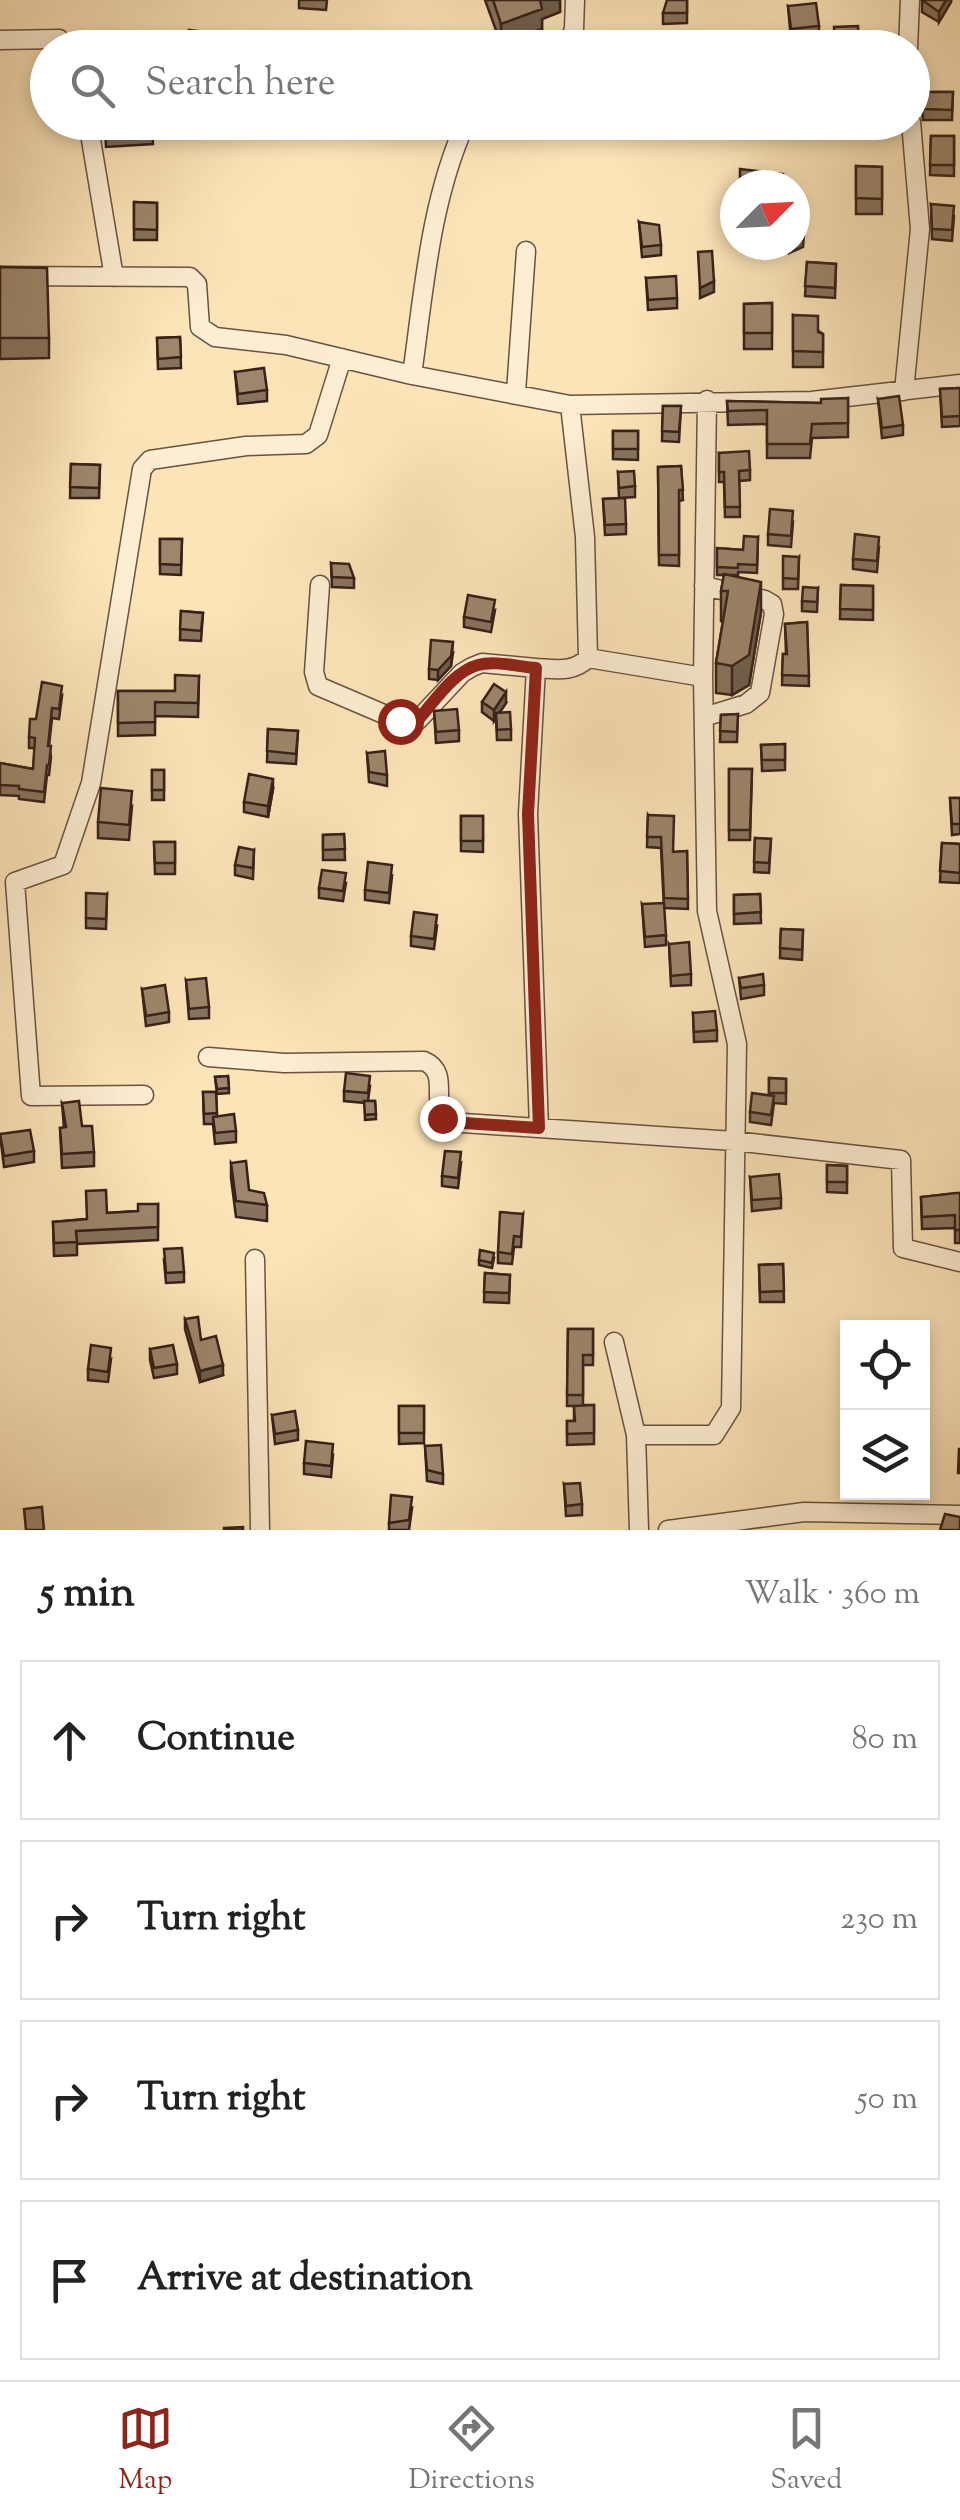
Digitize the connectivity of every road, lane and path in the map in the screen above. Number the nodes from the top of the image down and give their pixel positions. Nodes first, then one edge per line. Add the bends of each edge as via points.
1 (575, 0) edge
2 (910, 0) edge
3 (574, 30) edge
4 (909, 30) edge
5 (0, 40) edge
6 (30, 40) edge
7 (91, 140) edge
8 (458, 140) edge
9 (912, 140) edge
10 (526, 251) dead end
11 (0, 276) edge
12 (114, 277) junction
13 (342, 358) junction
14 (412, 375) junction
15 (960, 384) edge
16 (904, 391) junction
17 (516, 392) junction
18 (707, 400) junction
19 (570, 405) junction
20 (320, 585) dead end
21 (704, 586) junction
22 (588, 658) junction
23 (536, 668) junction
24 (703, 677) junction
25 (704, 717) junction
26 (0, 942) edge
27 (20, 944) junction
28 (208, 1057) dead end
29 (144, 1095) dead end
30 (539, 1128) junction
31 (734, 1141) junction
32 (256, 1259) dead end
33 (960, 1262) edge
34 (614, 1342) dead end
35 (636, 1435) junction
36 (960, 1515) edge
37 (260, 1530) edge
38 (639, 1530) edge
39 (668, 1530) edge

1 - 3 street
2 - 4 street
5 - 6 street
7 - 12 street
8 - 14 street via 434,225
9 - 16 street via 920,229
10 - 17 street
11 - 12 street
12 - 13 street via 190,277 200,327 215,337
13 - 14 street
13 - 27 street via 318,435 306,444 150,460 142,469 91,783 63,864 14,882
14 - 17 street
15 - 16 street
16 - 18 street via 812,401
17 - 19 street
18 - 19 street
18 - 21 street
19 - 22 street via 585,536
20 - 23 street via 318,686 400,721 418,720 462,673 482,663
21 - 24 street
21 - 25 street via 765,600 774,614 760,693
22 - 23 street via 568,670
22 - 24 street
23 - 30 street via 528,814
24 - 25 street
25 - 31 street via 707,911 738,1044
26 - 27 street
27 - 29 street via 32,1096
28 - 30 street via 424,1061 439,1073 440,1112 448,1122
30 - 31 street
31 - 33 street via 901,1160 903,1248
31 - 35 street via 731,1408 714,1435
32 - 37 street
34 - 35 street
35 - 38 street
36 - 39 street via 804,1512

